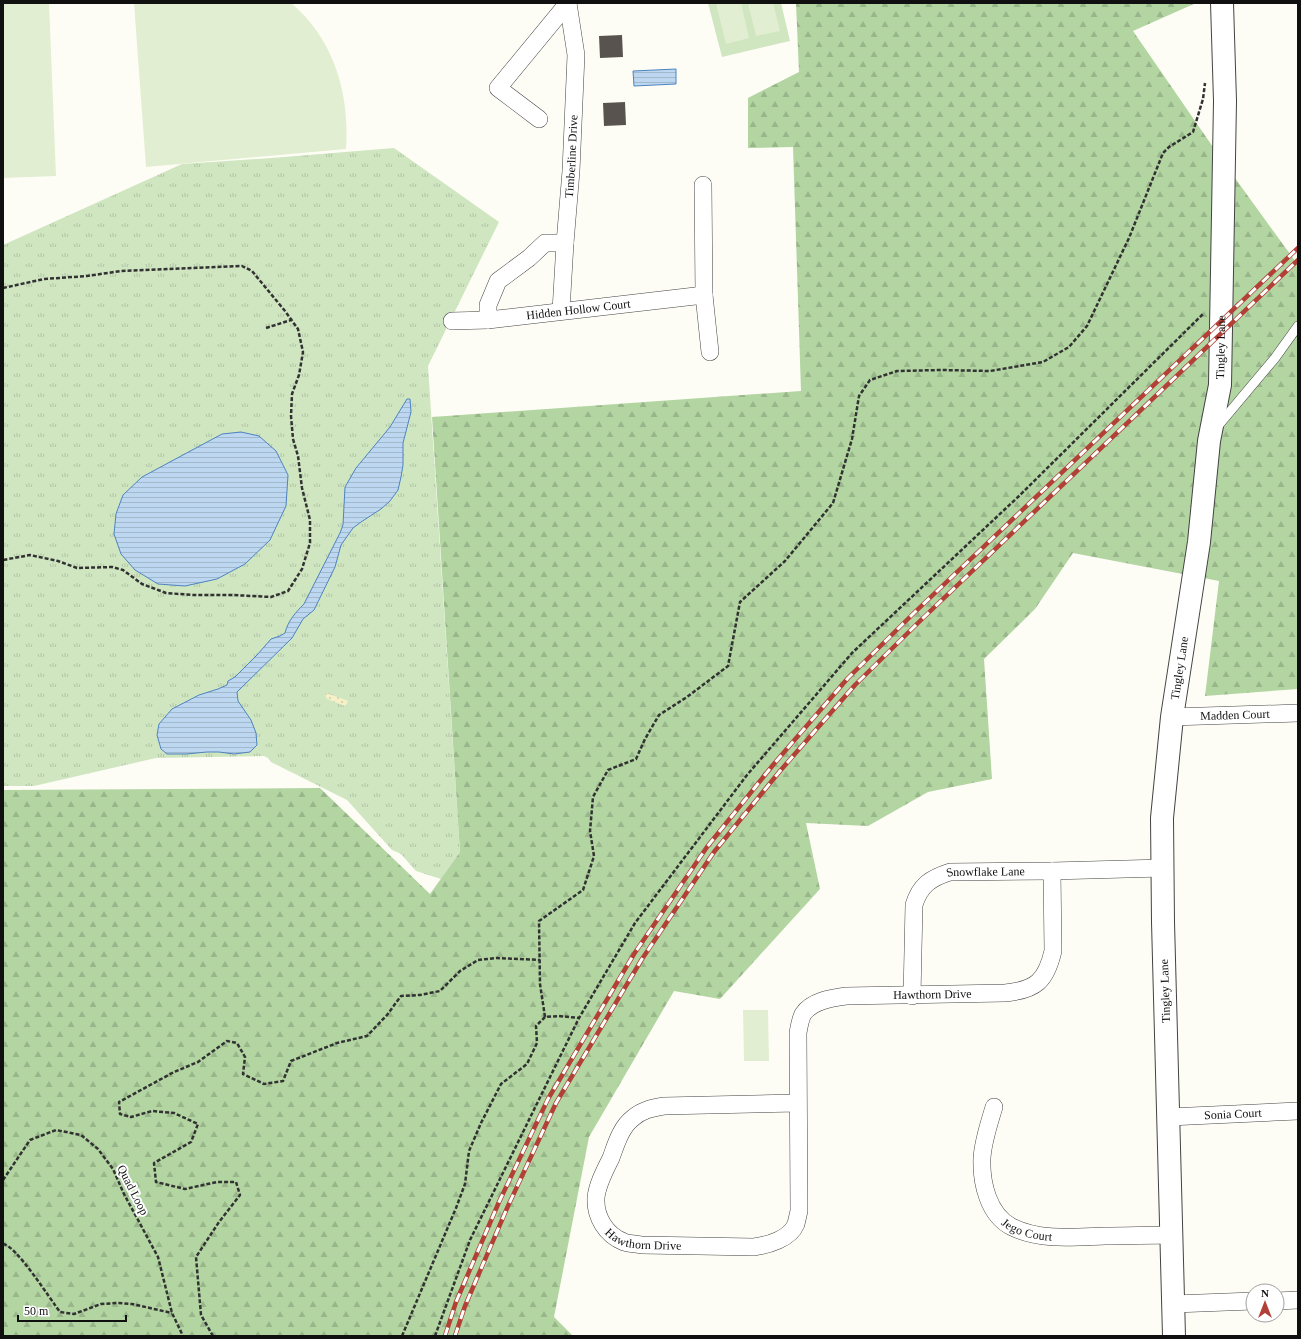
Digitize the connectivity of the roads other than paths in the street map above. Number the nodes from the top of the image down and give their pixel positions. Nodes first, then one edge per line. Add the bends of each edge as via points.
1 (568, 3) edge
2 (1222, 3) edge
3 (539, 119) dead end
4 (703, 185) dead end
5 (565, 243) junction
6 (704, 295) junction
7 (560, 311) junction
8 (488, 320) junction
9 (452, 321) dead end
10 (1298, 326) edge
11 (710, 352) dead end
12 (1211, 434) junction
13 (1298, 713) edge
14 (1172, 717) junction
15 (1162, 868) junction
16 (1052, 871) junction
17 (912, 996) junction
18 (797, 1103) junction
19 (994, 1108) dead end
20 (1298, 1111) edge
21 (1169, 1117) junction
22 (1172, 1235) junction
23 (1298, 1300) edge
24 (1245, 1301) edge
25 (1285, 1301) edge
26 (1174, 1304) junction
27 (1174, 1336) edge

1 - 3 street via 498,88
1 - 5 street, Timberline Drive via 576,55
2 - 12 street, Tingley Lane via 1225,101 1220,385
4 - 6 street
5 - 7 street, Timberline Drive
5 - 8 street via 545,243 498,281 488,305
6 - 7 street, Hidden Hollow Court
6 - 11 street
7 - 8 street, Hidden Hollow Court
8 - 9 street, Hidden Hollow Court
10 - 12 lane via 1275,358
12 - 14 street, Tingley Lane via 1199,542
13 - 14 street, Madden Court
14 - 15 street, Tingley Lane via 1162,818
15 - 16 street, Snowflake Lane
15 - 21 street, Tingley Lane
16 - 17 street, Hawthorn Drive via 1053,951 1050,964 1034,986 1005,993
16 - 17 street, Snowflake Lane via 950,872 926,884 914,905
17 - 18 street, Hawthorn Drive via 846,996 826,999 811,1007 804,1014 798,1033
18 - 18 street, Hawthorn Drive via 664,1106 644,1110 632,1118 622,1130 600,1184 596,1198 597,1212 604,1227 614,1237 642,1245 754,1247 766,1246 788,1234 796,1225 799,1211
19 - 22 street, Jego Court via 982,1158 983,1178 989,1200 997,1215 1011,1227 1034,1235 1063,1238
20 - 21 street, Sonia Court
21 - 22 street, Tingley Lane
22 - 26 street, Tingley Lane
23 - 25 street
24 - 26 street
26 - 27 street, Tingley Lane

